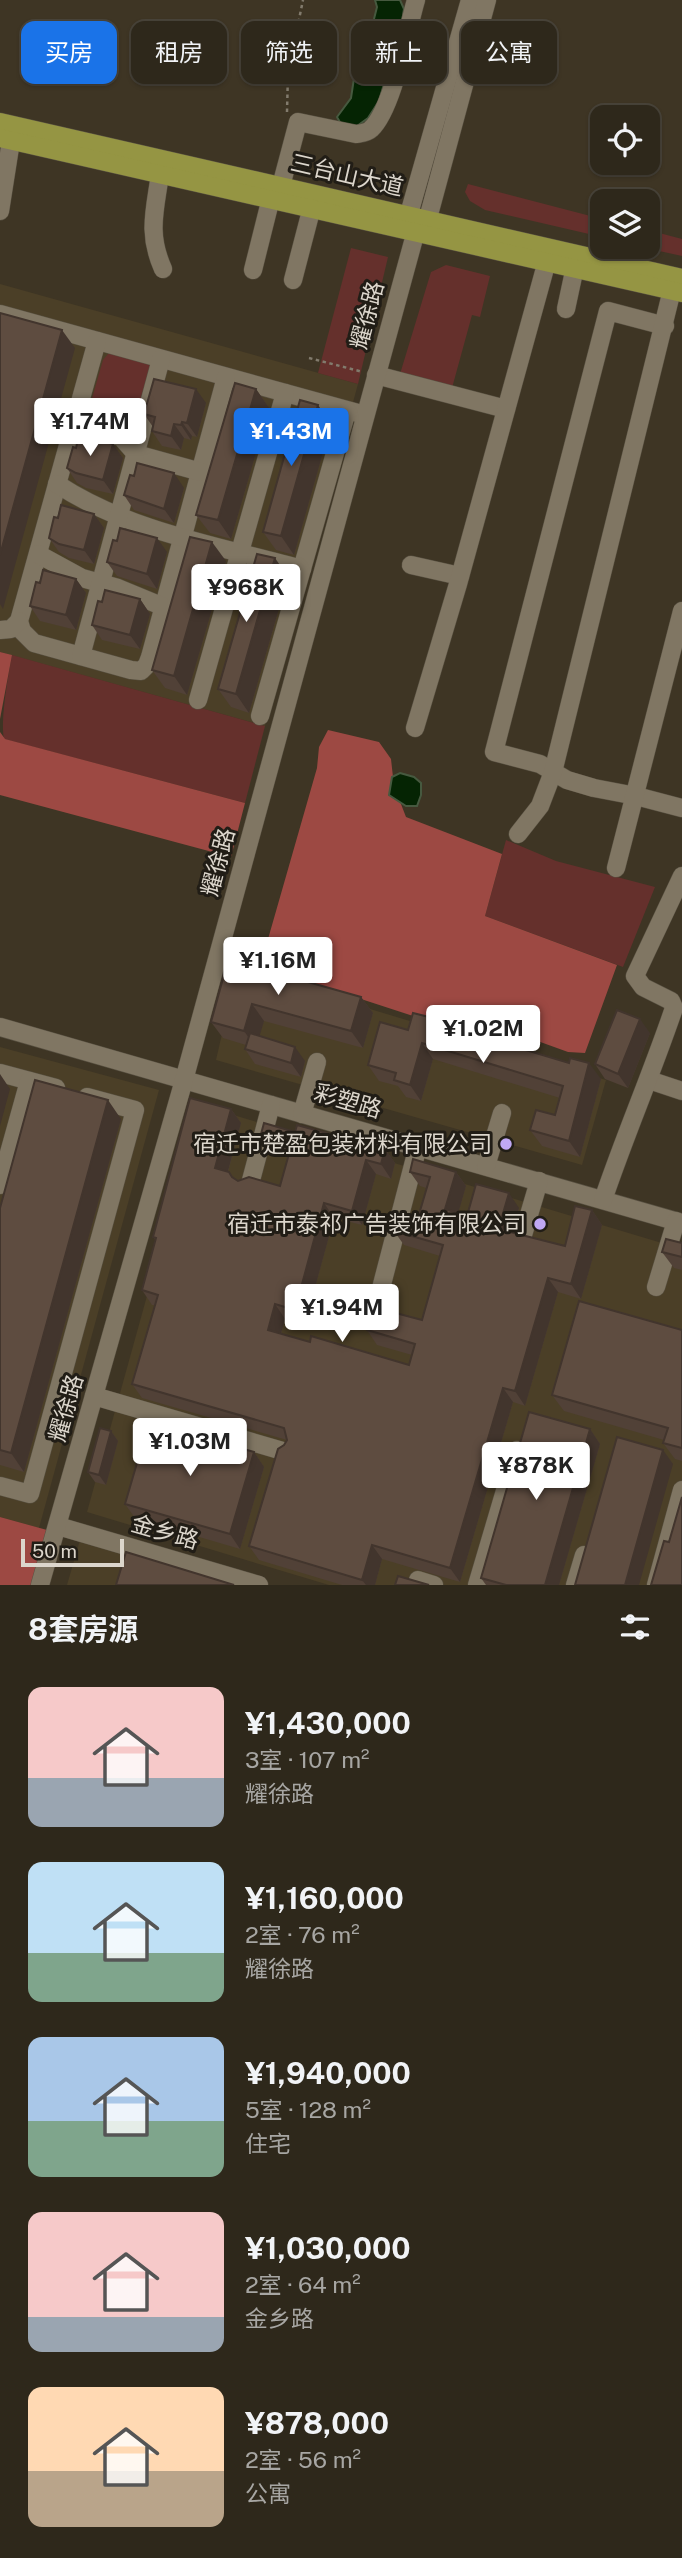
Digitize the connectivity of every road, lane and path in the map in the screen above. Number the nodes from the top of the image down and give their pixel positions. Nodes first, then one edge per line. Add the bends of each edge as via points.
1 (303, 0) edge
2 (416, 0) edge
3 (470, 0) edge
4 (487, 0) edge
5 (0, 122) edge
6 (298, 122) junction
7 (6, 139) edge
8 (160, 174) junction
9 (276, 192) junction
10 (312, 207) junction
11 (0, 211) edge
12 (416, 225) junction
13 (547, 261) junction
14 (575, 267) junction
15 (163, 269) dead end
16 (253, 270) dead end
17 (293, 280) dead end
18 (679, 287) edge
19 (566, 309) dead end
20 (0, 314) edge
21 (665, 326) junction
22 (97, 341) junction
23 (309, 358) dead end
24 (161, 359) junction
25 (376, 375) junction
26 (226, 377) junction
27 (285, 393) junction
28 (506, 409) junction
29 (347, 411) junction
30 (365, 415) junction
31 (73, 428) junction
32 (136, 454) junction
33 (201, 472) junction
34 (57, 484) junction
35 (118, 517) junction
36 (183, 536) junction
37 (240, 552) junction
38 (38, 554) junction
39 (411, 565) dead end
40 (302, 569) junction
41 (460, 576) junction
42 (100, 583) junction
43 (164, 607) junction
44 (682, 611) edge
45 (19, 621) junction
46 (0, 630) edge
47 (81, 656) junction
48 (198, 700) dead end
49 (260, 716) dead end
50 (415, 728) dead end
51 (553, 772) junction
52 (636, 796) junction
53 (682, 808) edge
54 (518, 834) dead end
55 (616, 867) dead end
56 (680, 884) edge
57 (0, 1027) edge
58 (317, 1062) dead end
59 (0, 1073) edge
60 (184, 1080) junction
61 (649, 1080) junction
62 (29, 1081) junction
63 (682, 1091) edge
64 (271, 1105) junction
65 (502, 1113) dead end
66 (302, 1114) junction
67 (418, 1147) junction
68 (486, 1166) junction
69 (539, 1181) junction
70 (250, 1184) edge
71 (0, 1185) edge
72 (603, 1200) junction
73 (679, 1222) edge
74 (523, 1235) edge
75 (656, 1287) dead end
76 (380, 1292) dead end
77 (94, 1396) junction
78 (517, 1450) edge
79 (286, 1452) edge
80 (0, 1486) edge
81 (682, 1490) edge
82 (58, 1526) junction
83 (589, 1536) edge
84 (40, 1585) edge
85 (259, 1585) edge
86 (477, 1585) edge
87 (575, 1585) edge
88 (656, 1585) edge

1 - 6 path via 288,73 286,112
2 - 6 street via 386,104 371,129 348,134
3 - 12 street
4 - 12 street
5 - 9 main road, 三台山大道
6 - 9 street
7 - 8 main road, 三台山大道
7 - 11 street
8 - 9 main road, 三台山大道
8 - 15 street via 152,236
9 - 10 main road, 三台山大道
9 - 12 main road, 三台山大道
9 - 16 street
10 - 12 main road, 三台山大道
10 - 17 street
12 - 13 main road, 三台山大道
12 - 18 main road, 三台山大道
12 - 25 street, 耀徐路
13 - 14 main road, 三台山大道
13 - 28 street
14 - 18 main road, 三台山大道
14 - 19 street
18 - 21 street
20 - 22 street
21 - 51 street
21 - 51 street via 608,311 494,752
22 - 24 street
22 - 31 street
23 - 25 path
24 - 26 street
24 - 32 street
25 - 28 street
25 - 30 street, 耀徐路
26 - 27 street
26 - 33 street
27 - 29 street
27 - 37 street
28 - 41 street
29 - 30 street
29 - 40 street
30 - 60 street, 耀徐路
31 - 32 street via 121,438
31 - 34 street
32 - 33 street
32 - 35 street
33 - 36 street
34 - 35 street
34 - 38 street
35 - 36 street
35 - 42 street
36 - 37 street
36 - 43 street
37 - 40 street
37 - 48 street
38 - 42 street via 68,572
38 - 45 street
39 - 41 street
40 - 49 street
41 - 50 street
42 - 43 street
42 - 47 street
43 - 47 street via 150,657 141,671
44 - 52 street
45 - 46 street
45 - 47 street via 34,643
51 - 52 street via 594,788
51 - 54 street via 540,806
52 - 53 street
52 - 55 street
56 - 61 street via 635,976 643,987 671,1001 674,1008
57 - 60 street, 彩塑路
58 - 66 street
59 - 62 street
60 - 64 street, 彩塑路
60 - 77 street, 耀徐路
61 - 63 street
61 - 72 street
62 - 71 street
62 - 80 street via 135,1110 30,1494
64 - 66 street, 彩塑路
64 - 70 street
65 - 68 street
66 - 67 street, 彩塑路
67 - 68 street, 彩塑路
67 - 76 street
68 - 69 street, 彩塑路
69 - 72 street, 彩塑路
69 - 74 street
72 - 73 street, 彩塑路
73 - 75 street
77 - 79 street
77 - 82 street, 耀徐路
78 - 86 street
81 - 88 street
82 - 84 street, 耀徐路
82 - 85 street, 金乡路
83 - 87 street

